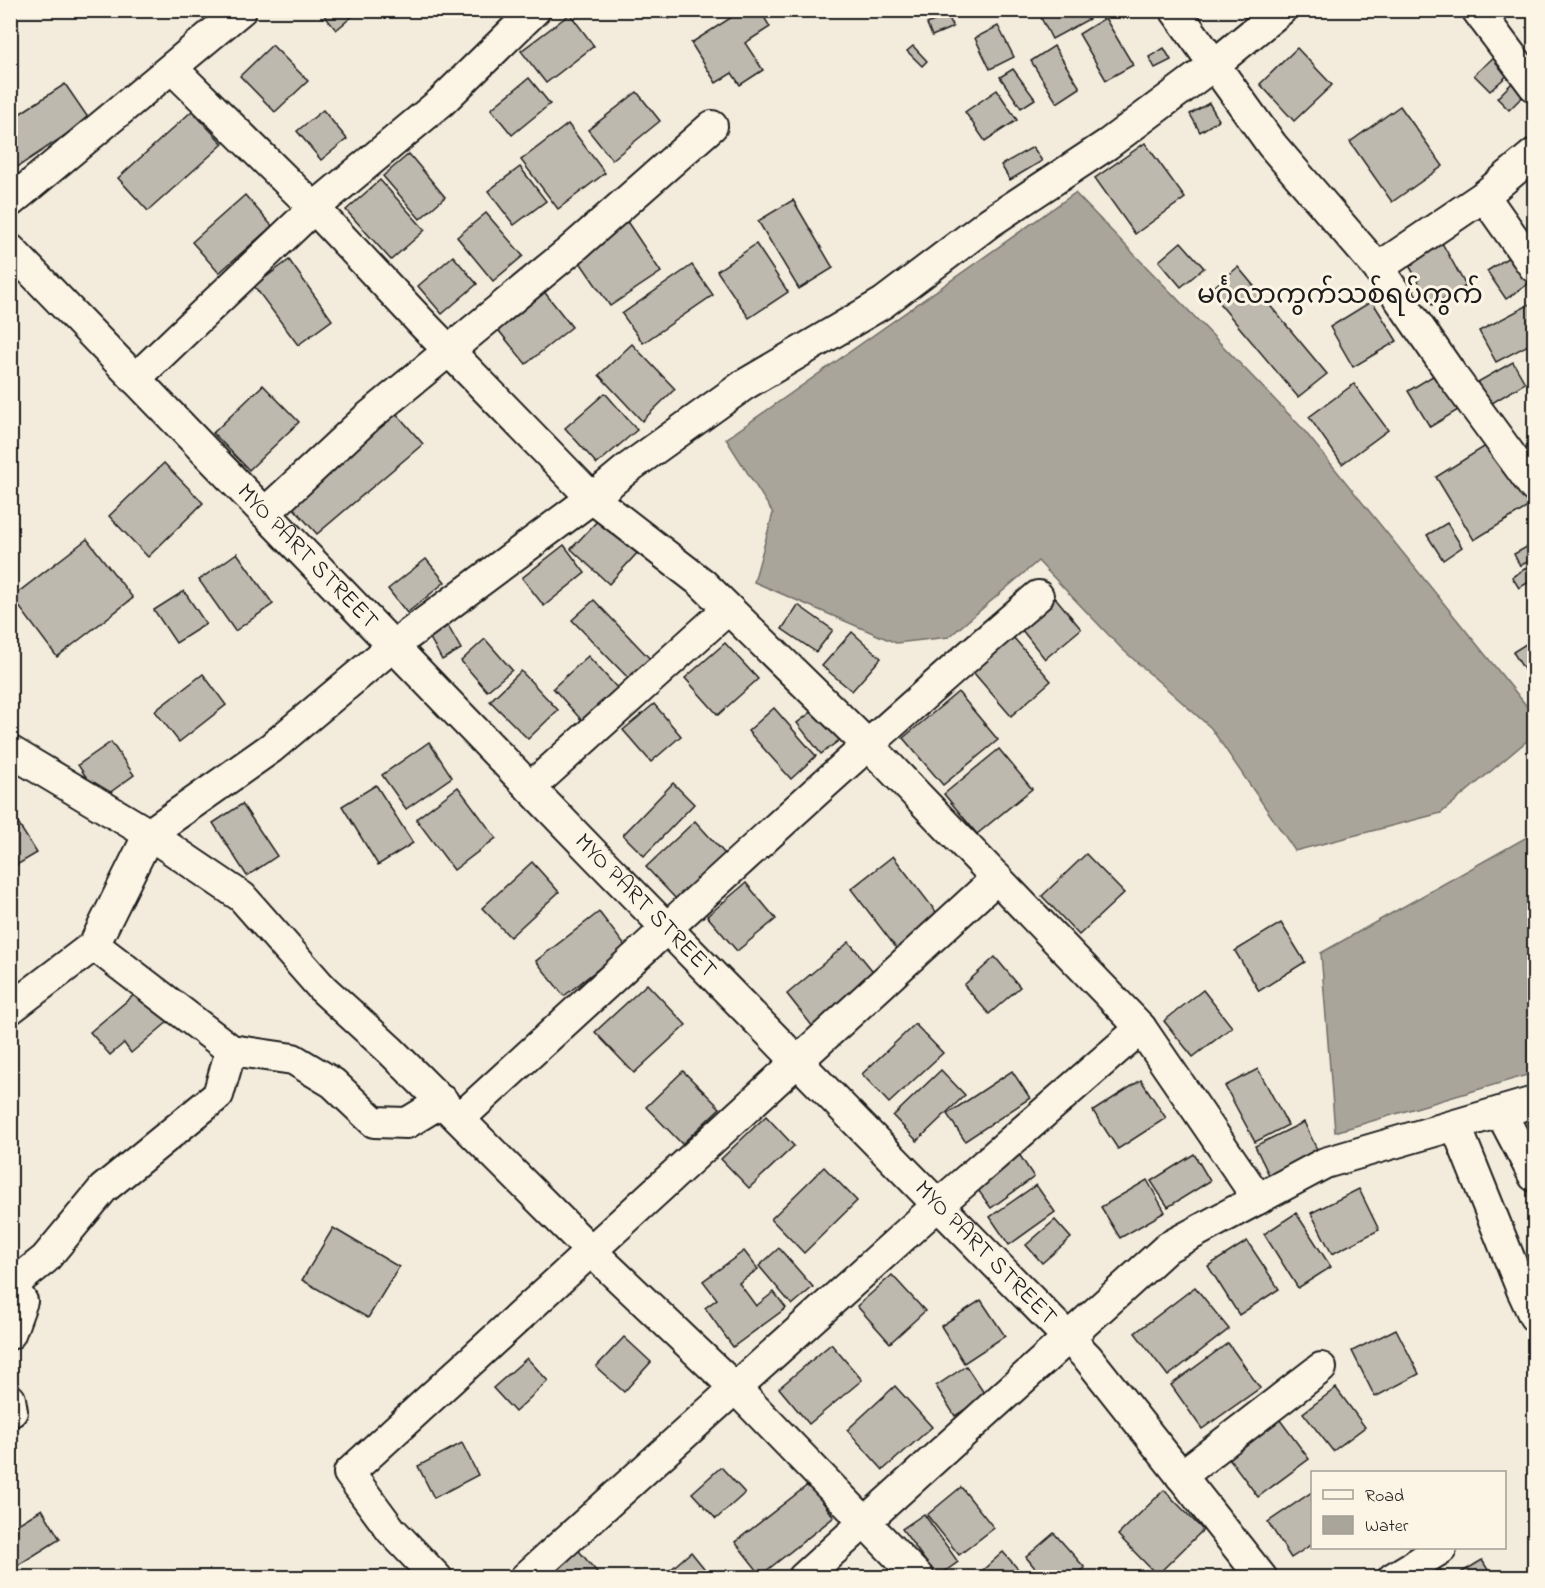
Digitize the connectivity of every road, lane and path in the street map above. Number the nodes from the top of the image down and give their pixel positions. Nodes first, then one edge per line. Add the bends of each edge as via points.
1 (241, 10) edge
2 (535, 10) edge
3 (1175, 10) edge
4 (1281, 10) edge
5 (1477, 10) edge
6 (1215, 64) junction
7 (172, 68) junction
8 (1534, 86) edge
9 (712, 126) dead end
10 (1534, 154) edge
11 (1484, 196) junction
12 (10, 202) edge
13 (314, 208) junction
14 (10, 249) edge
15 (1534, 267) edge
16 (1378, 268) junction
17 (448, 350) junction
18 (135, 379) junction
19 (1534, 488) edge
20 (592, 498) junction
21 (265, 513) junction
22 (1038, 596) dead end
23 (728, 609) junction
24 (393, 646) junction
25 (868, 745) junction
26 (10, 751) edge
27 (530, 788) junction
28 (149, 834) junction
29 (997, 878) junction
30 (667, 929) junction
31 (94, 945) junction
32 (10, 1009) edge
33 (1141, 1028) junction
34 (231, 1050) junction
35 (797, 1062) junction
36 (1534, 1102) edge
37 (452, 1110) junction
38 (1501, 1113) junction
39 (1456, 1126) junction
40 (1534, 1176) edge
41 (1258, 1199) junction
42 (938, 1205) junction
43 (591, 1251) junction
44 (11, 1287) edge
45 (1534, 1316) edge
46 (10, 1334) edge
47 (1068, 1338) junction
48 (1321, 1368) dead end
49 (735, 1388) junction
50 (1181, 1476) junction
51 (866, 1521) junction
52 (1441, 1549) edge
53 (437, 1578) edge
54 (525, 1578) edge
55 (803, 1578) edge
56 (919, 1578) edge
57 (1262, 1578) edge
58 (1393, 1578) edge

1 - 7 street
2 - 13 street via 441,102
3 - 6 street
4 - 6 street
5 - 8 street
6 - 16 street via 1272,145
6 - 20 street via 1108,144 990,222 883,303 744,385
7 - 12 street
7 - 13 street
9 - 17 street via 571,250
10 - 11 street
11 - 15 street
11 - 16 street
13 - 17 street
13 - 18 street
14 - 18 street, MYO PART STREET
16 - 19 street
17 - 20 street
17 - 21 street via 367,418
18 - 21 street, MYO PART STREET
20 - 23 street via 702,583
20 - 24 street
21 - 24 street, MYO PART STREET
22 - 25 street
23 - 25 street
23 - 27 street
24 - 27 street, MYO PART STREET
24 - 28 street via 272,748
25 - 29 street
25 - 30 street
26 - 28 street
27 - 30 street, MYO PART STREET
28 - 31 street
28 - 37 street via 242,897 322,988
29 - 33 street
29 - 35 street
30 - 35 street, MYO PART STREET
30 - 37 street
31 - 32 street
31 - 34 street
33 - 41 street
33 - 42 street
34 - 37 street via 293,1059 333,1083 374,1122 407,1123
34 - 44 street via 218,1095 103,1189 45,1258
35 - 42 street, MYO PART STREET
35 - 43 street
36 - 38 street
37 - 43 street
38 - 39 street
38 - 40 street
39 - 41 street via 1325,1163
39 - 45 street
41 - 47 street via 1168,1247
42 - 47 street, MYO PART STREET
42 - 49 street
43 - 49 street
43 - 53 street via 349,1473 391,1530
44 - 46 street via 22,1301
47 - 50 street, MYO PART STREET
47 - 51 street
48 - 50 street
49 - 51 street
49 - 54 street
50 - 57 street, MYO PART STREET
51 - 55 street
51 - 56 street
52 - 58 street

